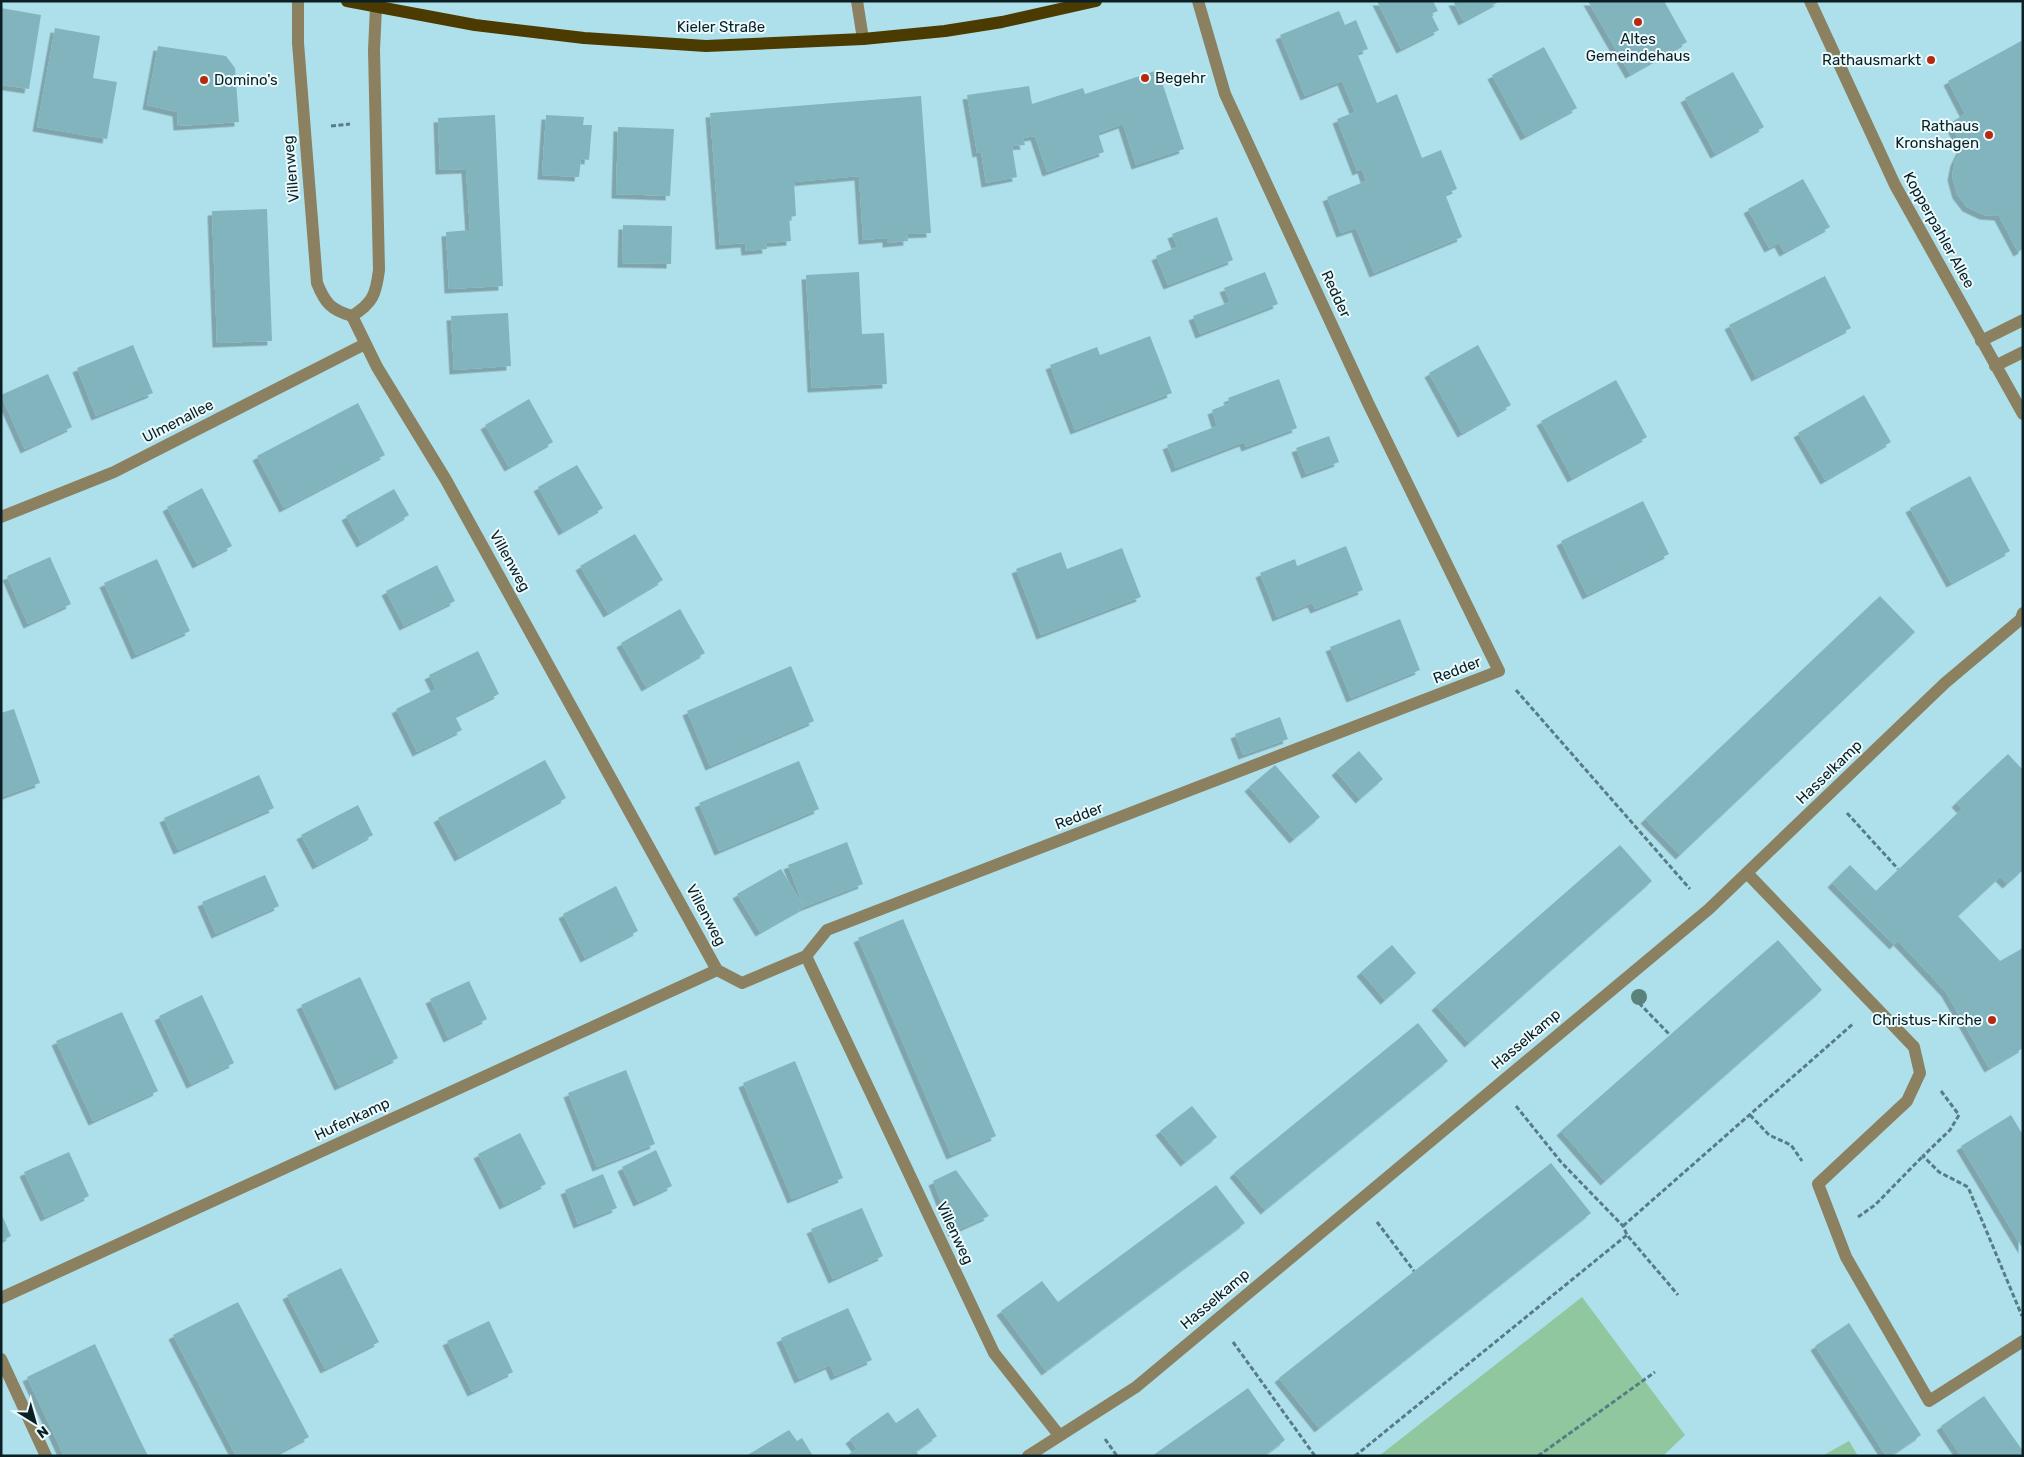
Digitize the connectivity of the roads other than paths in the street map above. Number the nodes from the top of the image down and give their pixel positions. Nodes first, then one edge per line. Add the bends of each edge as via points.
1 (298, 1) edge
2 (347, 1) edge
3 (857, 1) edge
4 (1096, 1) edge
5 (1198, 1) edge
6 (1810, 1) edge
7 (376, 6) junction
8 (863, 39) junction
9 (352, 316) junction
10 (2023, 320) edge
11 (1982, 341) junction
12 (365, 344) junction
13 (2023, 352) edge
14 (1995, 366) junction
15 (2023, 414) edge
16 (1, 517) edge
17 (2022, 617) edge
18 (1747, 873) junction
19 (806, 956) junction
20 (717, 970) junction
21 (1, 1298) edge
22 (2023, 1341) edge
23 (1, 1359) edge
24 (1059, 1435) junction
25 (46, 1456) edge
26 (1028, 1456) edge

1 - 9 street, Villenweg via 298,43 317,283 332,308
2 - 7 main road, Kieler Straße
3 - 8 street
4 - 8 main road, Kieler Straße via 1002,22
5 - 19 street, Redder via 1225,94 1368,403 1499,671 827,930
6 - 11 street, Kopperpahler Allee via 1895,185
7 - 8 main road, Kieler Straße via 475,25 706,46
7 - 9 street via 379,270 372,298 366,308
9 - 12 street, Villenweg
10 - 11 street
11 - 14 street, Kopperpahler Allee
12 - 16 street, Ulmenallee via 114,472
12 - 20 street, Villenweg via 446,480
13 - 14 street
14 - 15 street, Kopperpahler Allee
17 - 18 street, Hasselkamp via 1945,683
18 - 22 street via 1914,1046 1920,1073 1908,1101 1818,1184 1846,1257 1929,1401
18 - 24 street, Hasselkamp via 1709,909 1136,1386
19 - 20 street, Villenweg via 742,983
19 - 24 street, Villenweg via 994,1353
20 - 21 street, Hufenkamp
23 - 25 street
24 - 26 street, Hasselkamp

